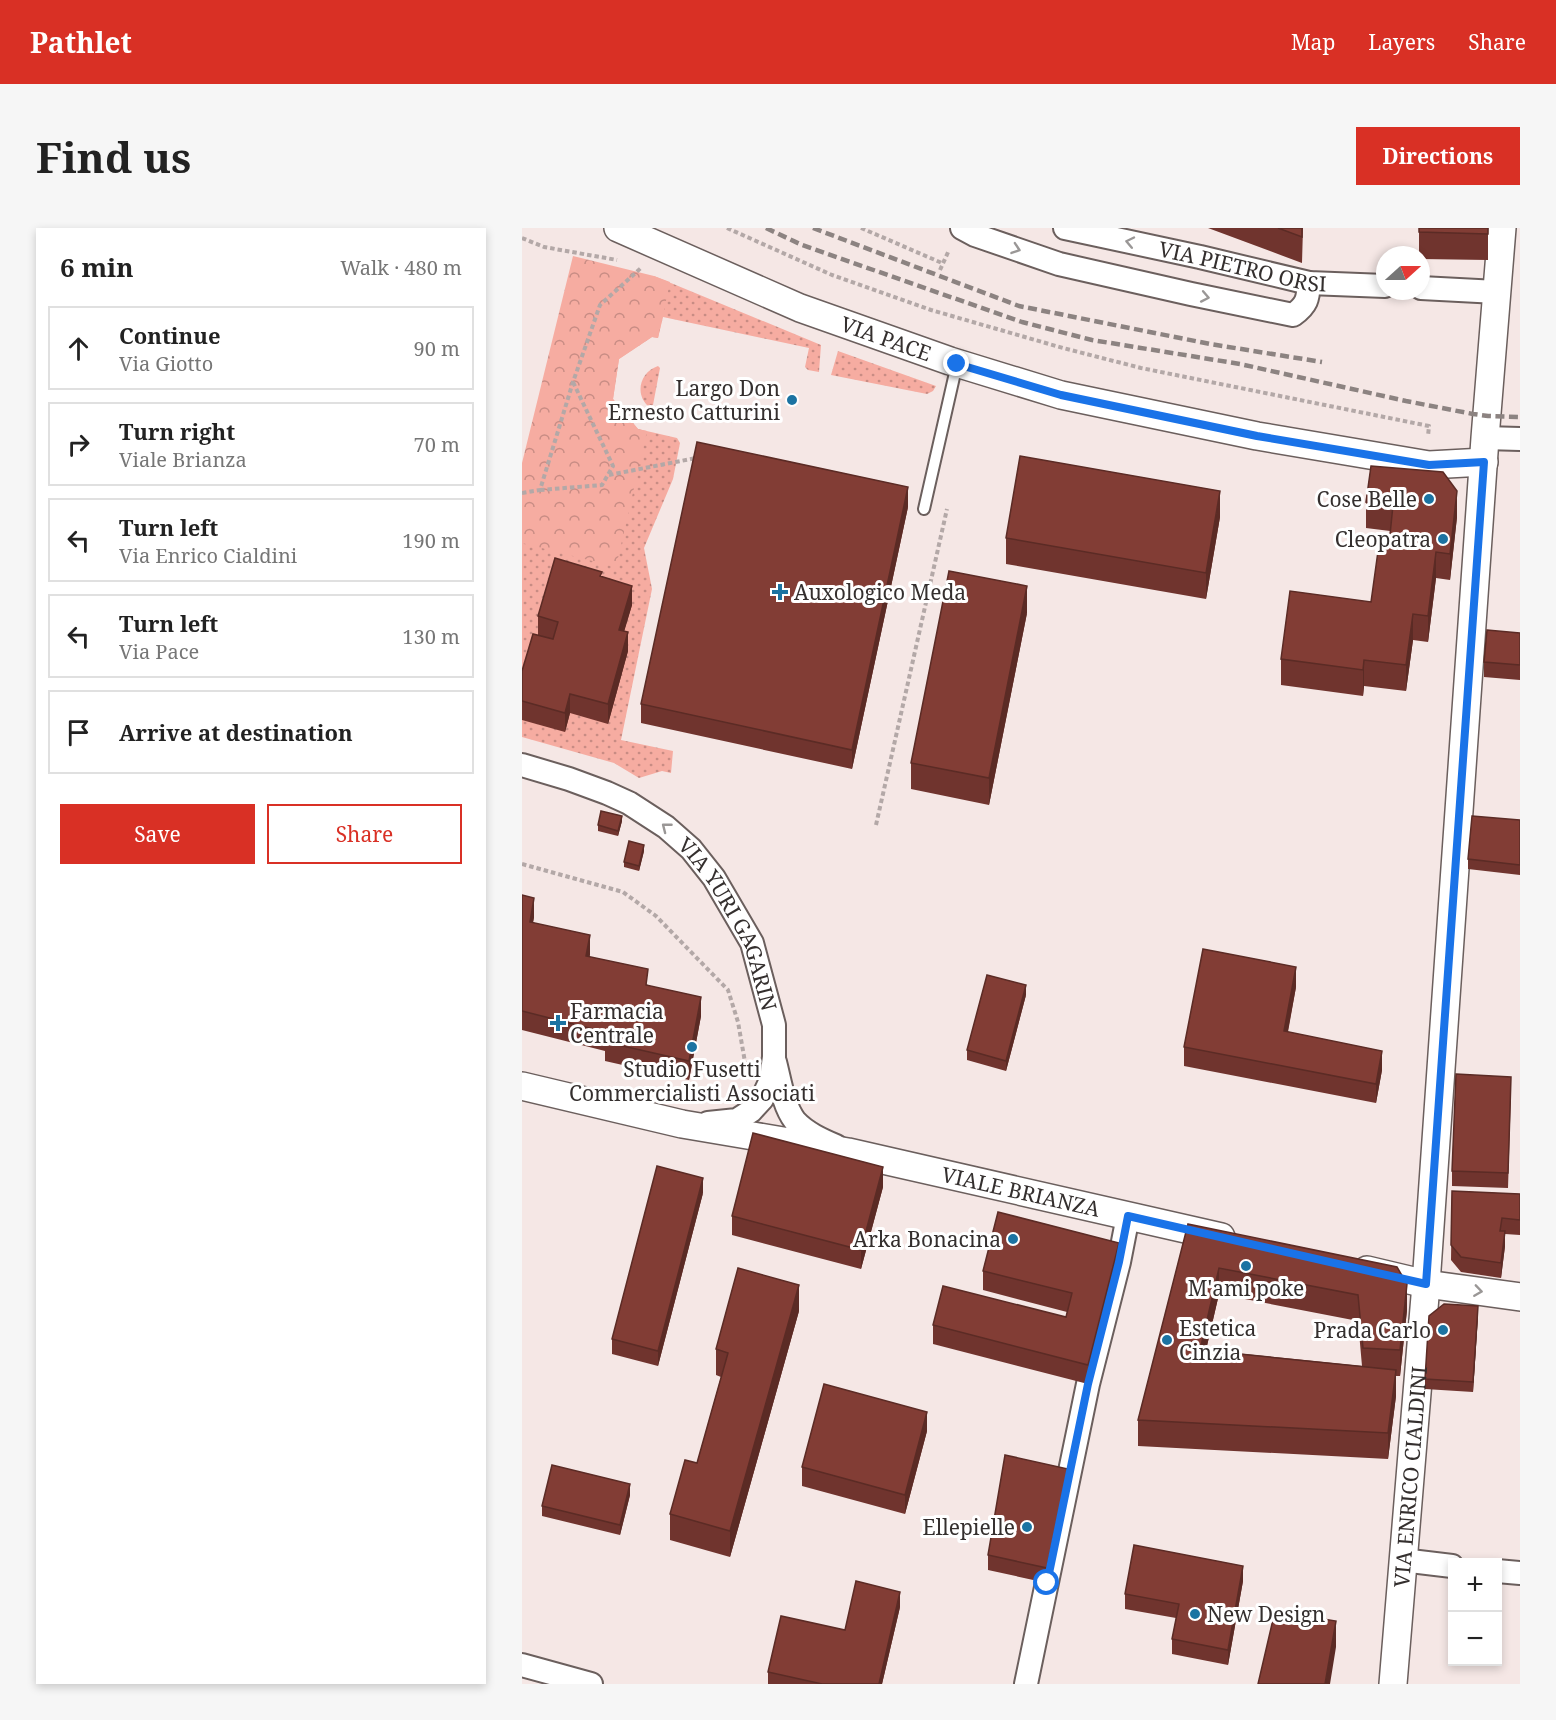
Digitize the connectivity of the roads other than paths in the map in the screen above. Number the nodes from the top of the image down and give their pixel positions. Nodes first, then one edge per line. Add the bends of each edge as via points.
1 (618, 228) edge
2 (962, 228) edge
3 (1065, 228) edge
4 (1502, 228) edge
5 (1309, 283) junction
6 (1376, 286) edge
7 (1430, 288) edge
8 (1497, 292) junction
9 (957, 364) junction
10 (1520, 439) edge
11 (1484, 450) junction
12 (924, 509) dead end
13 (522, 765) edge
14 (774, 1058) junction
15 (522, 1086) edge
16 (682, 1124) junction
17 (848, 1152) junction
18 (1128, 1216) junction
19 (1243, 1242) edge
20 (1346, 1265) edge
21 (1426, 1284) junction
22 (1520, 1297) edge
23 (1402, 1560) junction
24 (1448, 1566) edge
25 (1502, 1571) edge
26 (1520, 1573) edge
27 (522, 1665) edge
28 (591, 1684) edge
29 (1026, 1684) edge
30 (1393, 1684) edge

1 - 9 street, VIA PACE via 800,308
2 -> 5 street via 1059,264 1293,315 1305,307
5 -> 3 street, VIA PIETRO ORSI
4 - 8 street, VIA ENRICO CIALDINI
5 - 6 street, VIA PIETRO ORSI
7 - 8 street
8 - 11 street, VIA ENRICO CIALDINI
9 - 11 street, VIA PACE via 1061,395 1257,436 1429,465
9 - 12 lane
10 - 11 street
11 - 21 street, VIA ENRICO CIALDINI
14 -> 13 street, VIA YURI GAGARIN via 774,1025 752,943 714,878 691,849 629,803 579,782
14 - 16 street, VIA YURI GAGARIN via 771,1080 751,1111 729,1121
14 - 17 street via 785,1101 795,1120 815,1137
15 - 16 street, VIALE BRIANZA
16 - 17 street, VIALE BRIANZA
17 - 18 street, VIALE BRIANZA
18 - 19 street, VIALE BRIANZA
18 - 29 street via 1088,1384
20 - 21 street
21 -> 22 street
21 - 23 street, VIA ENRICO CIALDINI
23 - 24 street
23 - 30 street, VIA ENRICO CIALDINI
25 - 26 street
27 - 28 street

